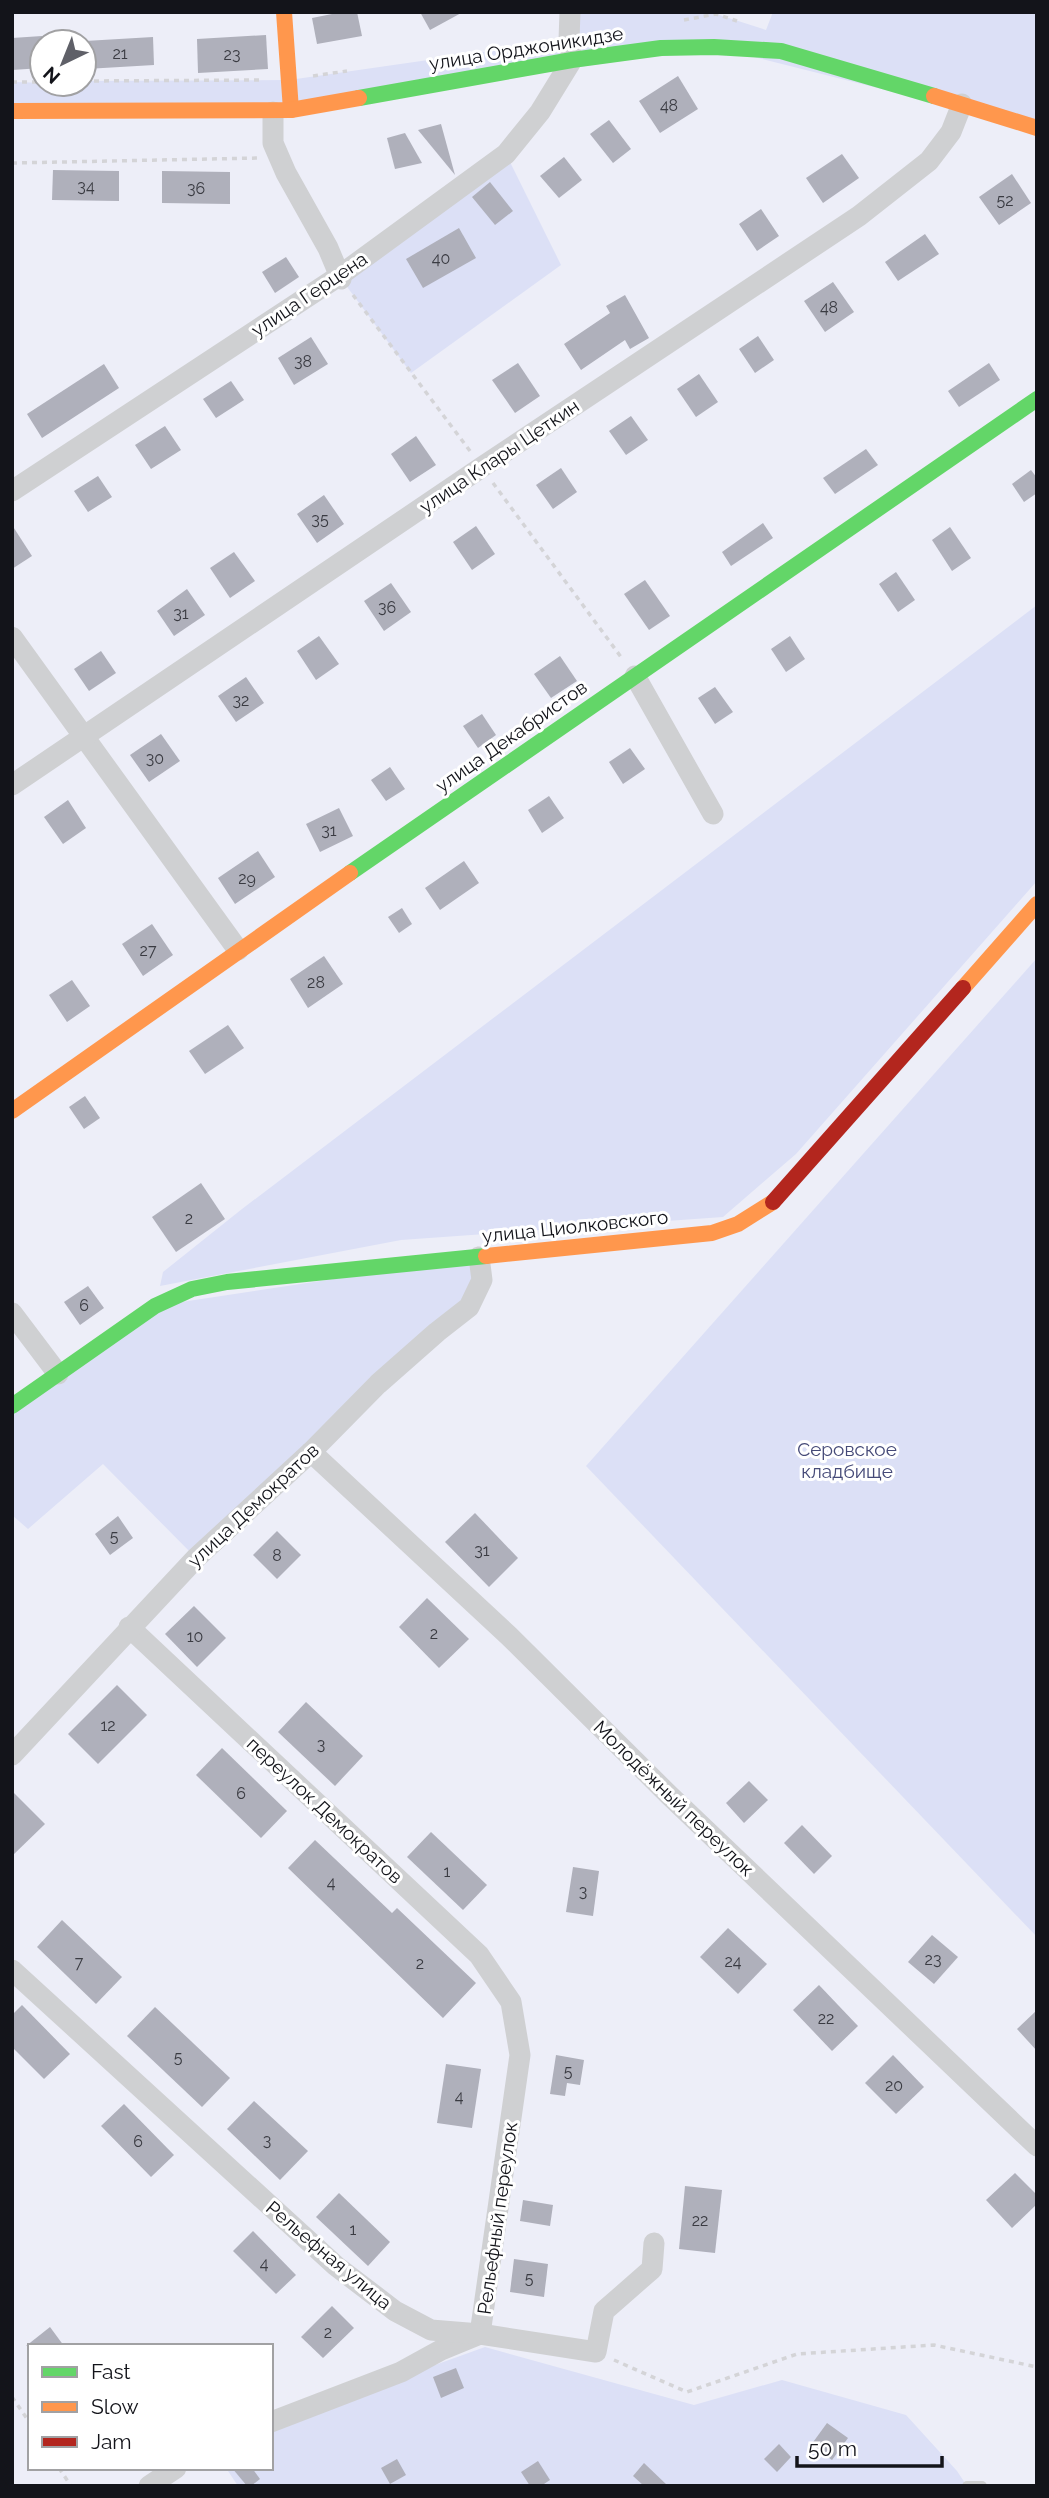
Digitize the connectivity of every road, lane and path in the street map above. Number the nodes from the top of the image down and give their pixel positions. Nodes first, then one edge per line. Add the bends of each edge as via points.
1 (284, 12) edge
2 (570, 12) edge
3 (676, 21) dead end
4 (741, 22) dead end
5 (572, 60) junction
6 (355, 70) dead end
7 (289, 80) junction
8 (98, 81) edge
9 (962, 104) junction
10 (12, 111) edge
11 (282, 111) junction
12 (1037, 128) edge
13 (280, 158) junction
14 (12, 163) edge
15 (340, 277) junction
16 (1037, 399) edge
17 (482, 467) junction
18 (12, 491) edge
19 (12, 637) edge
20 (635, 676) junction
21 (83, 737) junction
22 (12, 785) edge
23 (713, 814) dead end
24 (1037, 904) edge
25 (238, 950) junction
26 (12, 1111) edge
27 (479, 1257) junction
28 (12, 1313) edge
29 (58, 1374) junction
30 (12, 1406) edge
31 (311, 1452) junction
32 (129, 1627) junction
33 (12, 1755) edge
34 (12, 1970) edge
35 (511, 2002) joint
36 (1037, 2146) edge
37 (654, 2243) dead end
38 (480, 2334) junction
39 (596, 2352) junction
40 (1037, 2367) edge
41 (12, 2397) edge
42 (28, 2420) edge
43 (273, 2421) edge
44 (60, 2470) edge
45 (173, 2470) edge
46 (71, 2486) edge
47 (149, 2486) edge
48 (967, 2486) edge
49 (982, 2486) edge

1 - 7 main road
2 - 5 street
3 - 4 path via 716,14
5 - 9 main road, улица Орджоникидзе via 662,48 781,51
5 - 11 main road, улица Орджоникидзе
5 - 15 street, улица Герцена via 540,112 506,154
6 - 7 path
7 - 8 path
7 - 11 main road
9 - 12 main road, улица Орджоникидзе
9 - 17 street, улица Клары Цеткин via 951,132 929,161 859,216
10 - 11 main road, улица Орджоникидзе
11 - 13 street via 274,142
13 - 14 path
13 - 15 street
15 - 17 path
15 - 18 street, улица Герцена
16 - 20 main road, улица Декабристов
17 - 20 path
17 - 21 street, улица Клары Цеткин
19 - 21 street
20 - 23 street
20 - 25 main road, улица Декабристов
21 - 22 street, улица Клары Цеткин
21 - 25 street
24 - 27 main road, улица Циолковского via 768,1207 712,1233
25 - 26 main road, улица Декабристов
27 - 29 main road, улица Циолковского via 192,1289 155,1306
27 - 31 street, улица Демократов via 482,1280 470,1307 378,1384
28 - 29 street
29 - 30 main road, улица Циолковского
31 - 32 street, улица Демократов
31 - 36 street, Молодёжный переулок via 509,1636
32 - 33 street, улица Демократов
32 - 35 street, переулок Демократов via 479,1955
34 - 38 street, Рельефная улица via 346,2273 394,2311 431,2330
35 - 38 street, Рельефный переулок via 520,2055
37 - 39 street via 652,2269 604,2311
38 - 39 street, Рельефная улица
38 - 43 street, Рельефный переулок via 401,2372
39 - 40 path via 687,2392 797,2354 934,2345
41 - 42 path
44 - 46 path
45 - 47 street
48 - 49 lane

